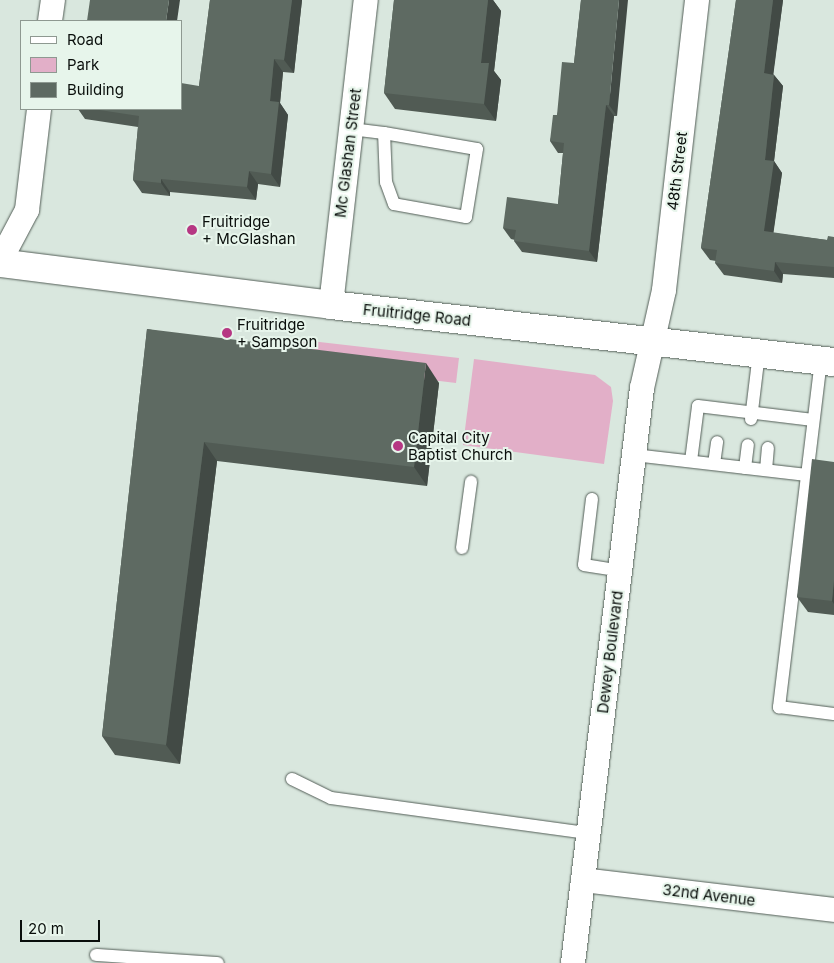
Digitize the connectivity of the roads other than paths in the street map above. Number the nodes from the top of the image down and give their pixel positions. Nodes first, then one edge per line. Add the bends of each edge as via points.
1 (53, 0) edge
2 (366, 0) edge
3 (697, 0) edge
4 (50, 20) edge
5 (40, 110) edge
6 (351, 129) junction
7 (384, 133) junction
8 (0, 262) edge
9 (331, 305) junction
10 (652, 341) junction
11 (759, 353) junction
12 (827, 361) edge
13 (751, 416) junction
14 (813, 420) junction
15 (717, 442) dead end
16 (748, 445) dead end
17 (768, 448) dead end
18 (634, 455) junction
19 (691, 461) junction
20 (714, 464) junction
21 (745, 468) junction
22 (766, 470) junction
23 (807, 475) junction
24 (471, 482) dead end
25 (592, 499) dead end
26 (462, 548) dead end
27 (620, 570) junction
28 (834, 714) edge
29 (292, 779) dead end
30 (588, 833) junction
31 (583, 880) junction
32 (834, 910) edge
33 (96, 956) dead end
34 (218, 963) edge
35 (573, 963) edge

1 - 4 street
2 - 6 street, Mc Glashan Street
3 - 10 street, 48th Street via 664,290
5 - 8 street via 27,210
6 - 7 lane
6 - 9 street, Mc Glashan Street
7 - 7 lane via 477,150 466,217 394,204 386,182
8 - 9 main road, Fruitridge Road
9 - 10 main road, Fruitridge Road
10 - 11 main road, Fruitridge Road
10 - 18 street, Dewey Boulevard via 642,388
11 - 12 main road, Fruitridge Road
11 - 13 lane
12 - 14 lane
13 - 14 lane
13 - 19 lane via 698,406
14 - 23 lane
15 - 20 lane
16 - 21 lane
17 - 22 lane
18 - 19 lane
18 - 27 street, Dewey Boulevard
19 - 20 lane
20 - 21 lane
21 - 22 lane
22 - 23 lane
23 - 28 lane via 779,707
24 - 26 lane
25 - 27 lane via 584,565
27 - 30 street, Dewey Boulevard
29 - 30 lane via 331,798
30 - 31 street, Dewey Boulevard
31 - 32 street, 32nd Avenue
31 - 35 street, Dewey Boulevard
33 - 34 lane

